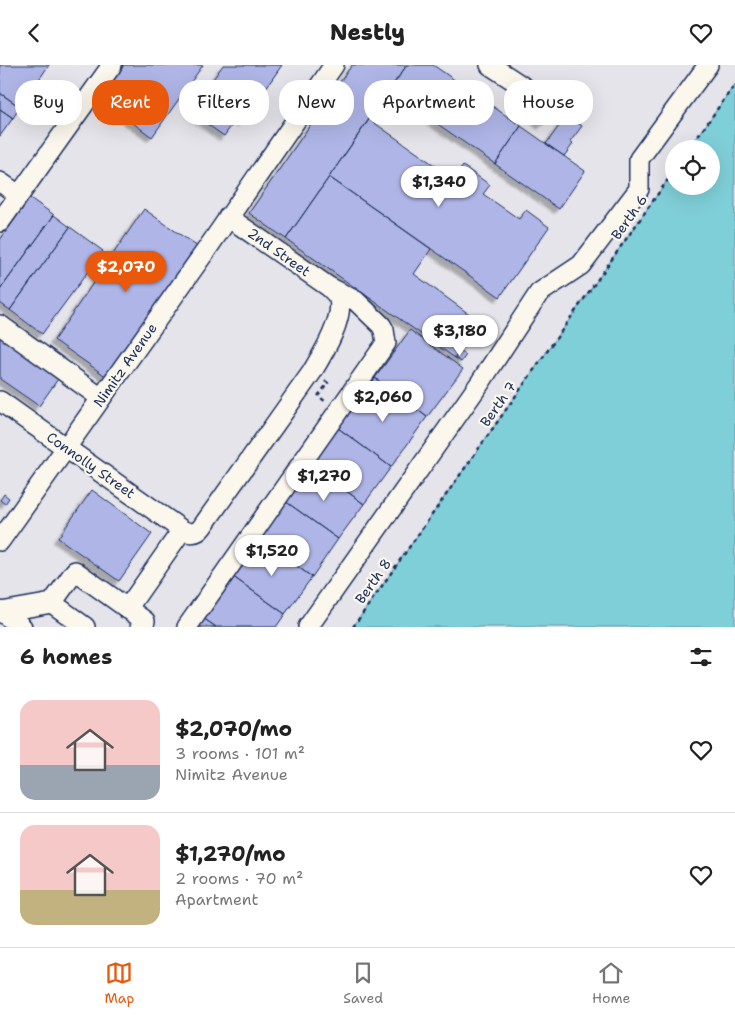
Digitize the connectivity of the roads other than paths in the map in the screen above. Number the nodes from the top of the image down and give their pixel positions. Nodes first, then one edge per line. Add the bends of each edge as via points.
1 (112, 65) edge
2 (334, 65) edge
3 (490, 65) edge
4 (708, 65) edge
5 (513, 80) edge
6 (0, 182) edge
7 (19, 195) junction
8 (228, 217) junction
9 (0, 222) edge
10 (329, 287) junction
11 (0, 325) edge
12 (101, 398) junction
13 (0, 401) edge
14 (66, 447) junction
15 (182, 530) junction
16 (0, 541) edge
17 (52, 603) junction
18 (127, 609) junction
19 (1, 612) edge
20 (22, 627) edge
21 (85, 627) edge
22 (140, 627) edge
23 (187, 627) edge
24 (308, 627) edge

1 - 7 street
2 - 8 street, Nimitz Avenue
3 - 5 street
4 - 24 street via 638,159 639,189 581,265 538,293 480,383
6 - 7 street
7 - 9 street
8 - 10 street, 2nd Street
8 - 12 street, Nimitz Avenue
10 - 15 street via 336,293 339,312 328,346 201,529 190,533
10 - 23 street, 2nd Street via 356,301 381,325 386,343
11 - 12 street
12 - 14 street, Nimitz Avenue
13 - 14 street, Connolly Street
14 - 15 street, Connolly Street
14 - 16 street, Nimitz Avenue
15 - 18 street
17 - 18 street via 75,571
17 - 19 street
17 - 21 street
18 - 22 street via 145,621
19 - 20 street

